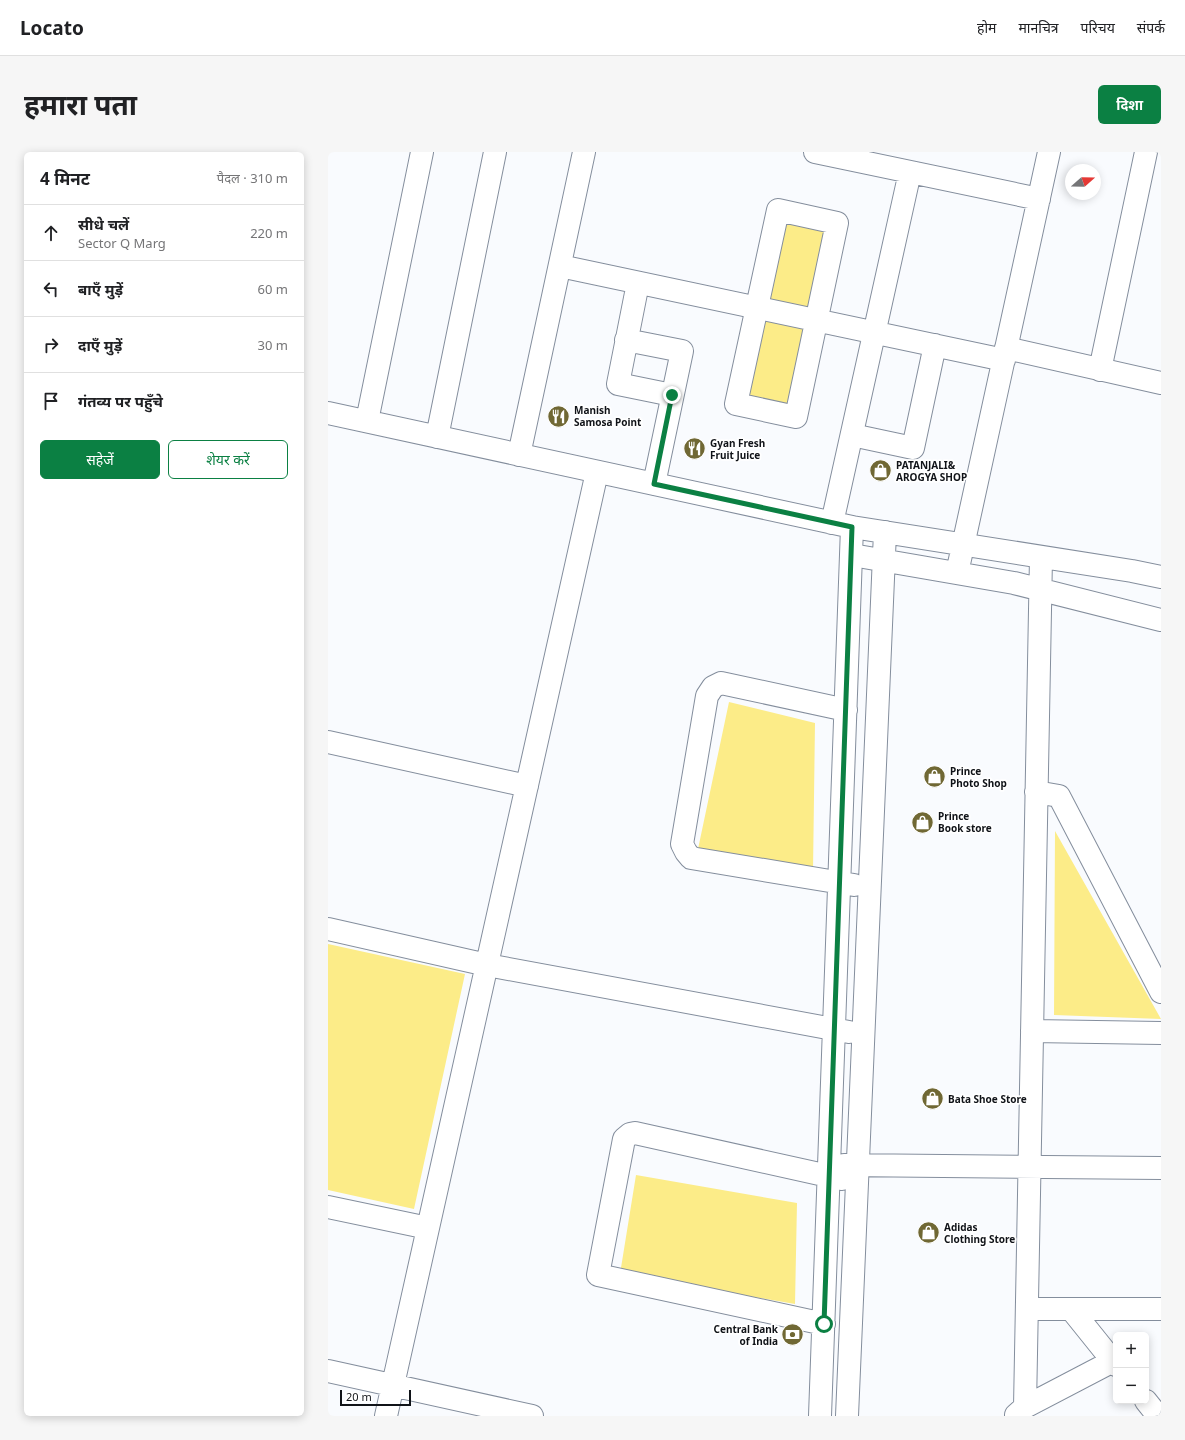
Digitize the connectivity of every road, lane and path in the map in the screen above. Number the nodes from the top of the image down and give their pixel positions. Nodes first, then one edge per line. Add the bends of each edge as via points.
1 (422, 152) edge
2 (496, 152) edge
3 (584, 152) edge
4 (815, 152) edge
5 (1049, 152) edge
6 (1146, 152) edge
7 (866, 157) edge
8 (910, 172) junction
9 (1039, 199) junction
10 (560, 266) junction
11 (638, 283) junction
12 (757, 308) junction
13 (816, 320) junction
14 (874, 333) junction
15 (626, 340) junction
16 (935, 345) junction
17 (1005, 354) junction
18 (1100, 370) junction
19 (1161, 383) edge
20 (672, 395) junction
21 (328, 413) edge
22 (367, 422) junction
23 (852, 435) junction
24 (437, 437) junction
25 (519, 455) junction
26 (597, 472) junction
27 (654, 484) junction
28 (842, 525) junction
29 (885, 532) junction
30 (964, 545) junction
31 (852, 556) junction
32 (1041, 557) junction
33 (883, 560) junction
34 (957, 573) junction
35 (1161, 577) edge
36 (1040, 590) junction
37 (1161, 620) edge
38 (846, 710) junction
39 (328, 742) edge
40 (527, 786) junction
41 (1036, 792) junction
42 (840, 884) junction
43 (870, 887) junction
44 (328, 929) edge
45 (487, 965) junction
46 (1161, 992) edge
47 (834, 1030) junction
48 (1032, 1031) junction
49 (1161, 1033) edge
50 (864, 1034) junction
51 (1029, 1167) junction
52 (1161, 1168) edge
53 (829, 1171) junction
54 (857, 1173) junction
55 (328, 1207) edge
56 (428, 1228) junction
57 (1027, 1309) junction
58 (1071, 1309) junction
59 (1161, 1309) edge
60 (824, 1324) junction
61 (1113, 1361) edge
62 (1113, 1364) edge
63 (328, 1371) edge
64 (393, 1386) junction
65 (1148, 1404) edge
66 (1020, 1412) edge
67 (386, 1416) edge
68 (532, 1416) edge
69 (820, 1416) edge
70 (847, 1416) edge
71 (1158, 1416) edge

1 - 22 street
2 - 24 street
3 - 10 street
4 - 7 street
5 - 9 street
6 - 18 street
7 - 8 street
8 - 9 street
8 - 14 street
9 - 17 street
10 - 11 street
10 - 25 street
11 - 12 street
11 - 15 street
12 - 13 street
12 - 13 street via 736,404 796,417
12 - 13 street via 778,210 837,223
13 - 14 street
14 - 16 street
14 - 23 street
15 - 20 street via 618,384
15 - 20 street via 682,351
16 - 17 street
16 - 23 street via 913,448
17 - 18 street
17 - 30 street
18 - 19 street
20 - 27 street
21 - 22 street
22 - 24 street
23 - 28 street
24 - 25 street
25 - 26 street
26 - 27 street
26 - 40 street
27 - 28 street
28 - 29 street
28 - 31 street
29 - 30 street
29 - 33 street
30 - 32 street
30 - 34 street
31 - 33 street
31 - 38 street
32 - 35 street
32 - 36 street
33 - 34 street
33 - 43 street
34 - 36 street via 1014,582
36 - 37 street
36 - 41 street
38 - 42 street
38 - 42 street via 721,683 713,687 707,696 682,844 691,858
39 - 40 street
40 - 45 street
41 - 46 street via 1059,796
41 - 48 street
42 - 43 street
42 - 47 street
43 - 50 street
44 - 45 street
45 - 47 street
45 - 56 street
47 - 50 street
47 - 53 street
48 - 49 street
48 - 51 street
50 - 54 street
51 - 52 street
51 - 54 street
51 - 57 street
53 - 54 street
53 - 60 street
53 - 60 street via 630,1134 624,1139 598,1275
54 - 70 street
55 - 56 street
56 - 64 street
57 - 58 street
57 - 66 street
58 - 59 street
58 - 61 street
60 - 69 street
62 - 66 street
63 - 64 street
64 - 67 street
64 - 68 street
65 - 71 street

